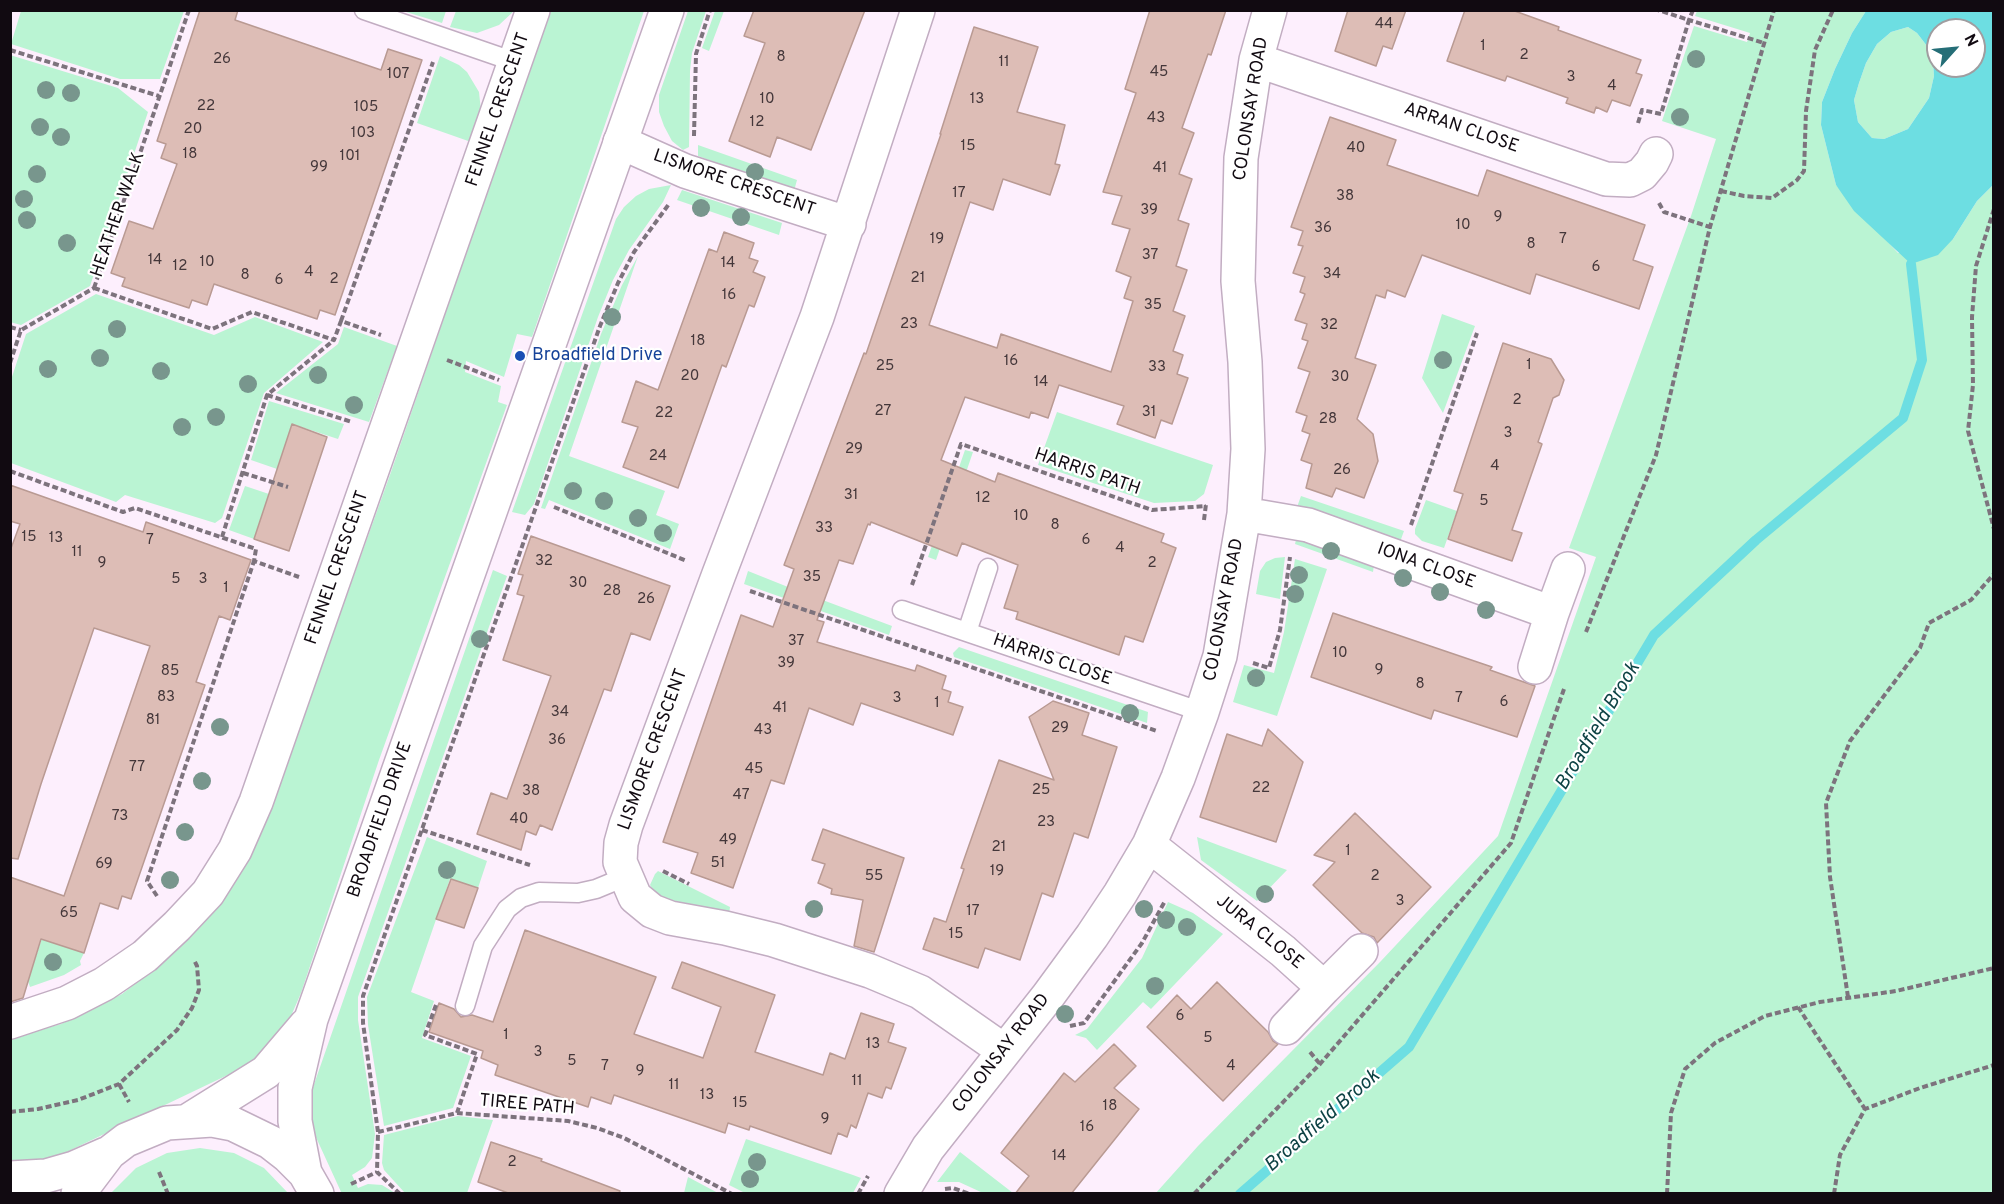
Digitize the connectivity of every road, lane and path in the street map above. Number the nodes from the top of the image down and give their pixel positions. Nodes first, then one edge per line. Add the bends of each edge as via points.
1 (189, 10) edge
2 (364, 10) edge
3 (533, 10) edge
4 (667, 10) edge
5 (710, 10) edge
6 (918, 10) edge
7 (1270, 10) edge
8 (1658, 10) edge
9 (1692, 10) edge
10 (1833, 10) edge
11 (1689, 20) junction
12 (442, 37) junction
13 (1764, 43) dead end
14 (10, 50) edge
15 (1256, 60) junction
16 (515, 62) junction
17 (159, 96) junction
18 (694, 140) dead end
19 (620, 142) junction
20 (1644, 152) junction
21 (1721, 191) dead end
22 (674, 195) dead end
23 (1994, 209) edge
24 (849, 224) junction
25 (1710, 227) dead end
26 (94, 288) junction
27 (341, 321) junction
28 (10, 327) edge
29 (21, 330) junction
30 (1478, 333) dead end
31 (334, 339) junction
32 (416, 348) junction
33 (10, 363) edge
34 (509, 384) dead end
35 (267, 395) junction
36 (353, 423) dead end
37 (10, 471) edge
38 (243, 472) junction
39 (288, 488) dead end
40 (1206, 506) dead end
41 (554, 507) dead end
42 (1244, 514) junction
43 (1290, 520) junction
44 (1994, 530) edge
45 (222, 537) junction
46 (1404, 560) junction
47 (254, 561) junction
48 (303, 566) dead end
49 (988, 568) dead end
50 (1568, 569) dead end
51 (719, 574) junction
52 (1994, 574) edge
53 (902, 610) junction
54 (1552, 613) junction
55 (967, 632) junction
56 (891, 640) junction
57 (1220, 656) junction
58 (1535, 667) dead end
59 (1202, 712) junction
60 (1191, 743) junction
61 (422, 830) junction
62 (1149, 845) junction
63 (534, 867) dead end
64 (625, 877) junction
65 (177, 926) junction
66 (1360, 951) dead end
67 (1994, 968) edge
68 (1324, 987) junction
69 (1848, 998) junction
70 (465, 1006) joint
71 (1798, 1007) junction
72 (310, 1019) junction
73 (10, 1022) edge
74 (1286, 1028) dead end
75 (1003, 1050) junction
76 (1994, 1065) edge
77 (119, 1084) junction
78 (132, 1107) dead end
79 (1865, 1109) junction
80 (10, 1112) edge
81 (457, 1113) junction
82 (189, 1120) junction
83 (378, 1132) junction
84 (109, 1153) junction
85 (159, 1172) dead end
86 (377, 1172) junction
87 (10, 1178) edge
88 (311, 1183) edge
89 (350, 1184) dead end
90 (78, 1194) edge
91 (168, 1194) edge
92 (400, 1194) edge
93 (732, 1194) edge
94 (901, 1194) edge
95 (1667, 1194) edge
96 (1834, 1194) edge

1 - 17 path, HEATHER WALK
2 - 12 lane
3 - 16 street, FENNEL CRESCENT
4 - 19 street, BROADFIELD DRIVE
5 - 18 path via 696,54
6 - 24 street, LISMORE CRESCENT
7 - 15 street, COLONSAY ROAD
8 - 11 path
9 - 11 path
10 - 21 path via 1815,50 1806,111 1804,171 1772,198
11 - 13 path
11 - 20 path via 1661,114 1642,110
12 - 16 lane
12 - 27 path
14 - 17 path
15 - 20 street, ARRAN CLOSE via 1618,181 1630,180
15 - 42 street, COLONSAY ROAD via 1241,158 1239,203 1238,281 1248,449
16 - 32 street, FENNEL CRESCENT
17 - 26 path, HEATHER WALK
19 - 24 street, LISMORE CRESCENT via 685,171
19 - 72 street, BROADFIELD DRIVE
20 - 25 path via 1664,212
22 - 61 path via 634,252 600,326
23 - 44 path via 1976,266 1968,431
24 - 51 street, LISMORE CRESCENT
26 - 29 path
26 - 31 path, HEATHER WALK via 212,329 252,312
27 - 31 path
27 - 32 path
28 - 29 path
29 - 33 path
30 - 46 path via 1410,528 1412,541
31 - 35 path
32 - 34 path
32 - 65 street, FENNEL CRESCENT via 256,802 235,850 208,893
35 - 36 path
35 - 38 path
37 - 45 path via 123,512 135,508
38 - 39 path
38 - 45 path
40 - 53 path, HARRIS PATH via 1152,510 961,444
41 - 51 path
42 - 43 street, IONA CLOSE
42 - 57 street, COLONSAY ROAD
43 - 46 street, IONA CLOSE
43 - 57 path via 1280,630 1269,669
45 - 47 path via 256,549
46 - 54 street, IONA CLOSE
47 - 48 path via 299,577
47 - 65 path via 147,881
49 - 55 lane
50 - 54 street
51 - 56 path via 750,591
51 - 64 street, LISMORE CRESCENT via 626,825 620,862
52 - 69 path via 1971,600 1929,623 1920,648 1850,741 1826,803 1830,878
53 - 55 lane, HARRIS CLOSE
53 - 56 path
54 - 58 street
55 - 59 lane, HARRIS CLOSE
56 - 60 path
57 - 59 street, COLONSAY ROAD
59 - 60 street, COLONSAY ROAD
60 - 62 street, COLONSAY ROAD
61 - 63 path
61 - 83 path via 363,996
62 - 68 street, JURA CLOSE
62 - 75 street, COLONSAY ROAD via 1092,936
64 - 70 lane via 578,893 539,892 521,898 507,909 483,946
64 - 75 street, LISMORE CRESCENT via 635,897 652,911 774,940 870,971 920,992
65 - 73 street, FENNEL CRESCENT via 104,984 67,1003
65 - 77 path via 197,966 199,990 177,1030
66 - 68 street
67 - 69 path
68 - 74 street
69 - 71 path
70 - 81 path via 439,998 425,1035 477,1054
71 - 79 path
71 - 95 path via 1765,1016 1714,1043 1685,1069 1671,1113
72 - 82 street, BROADFIELD DRIVE via 266,1072
72 - 88 street, BROADFIELD DRIVE via 295,1088 295,1121
75 - 94 street, COLONSAY ROAD via 928,1148
76 - 79 path
77 - 78 path
77 - 80 path via 78,1100
79 - 96 path via 1840,1155
81 - 83 path, TIREE PATH
81 - 93 path, TIREE PATH via 568,1121 597,1128
82 - 84 street, BROADFIELD DRIVE via 149,1129
82 - 88 street, BROADFIELD DRIVE via 212,1120 253,1132 288,1156
83 - 86 path
84 - 87 street via 46,1176
84 - 90 street, BROADFIELD DRIVE
85 - 91 path
86 - 89 path
86 - 92 path

